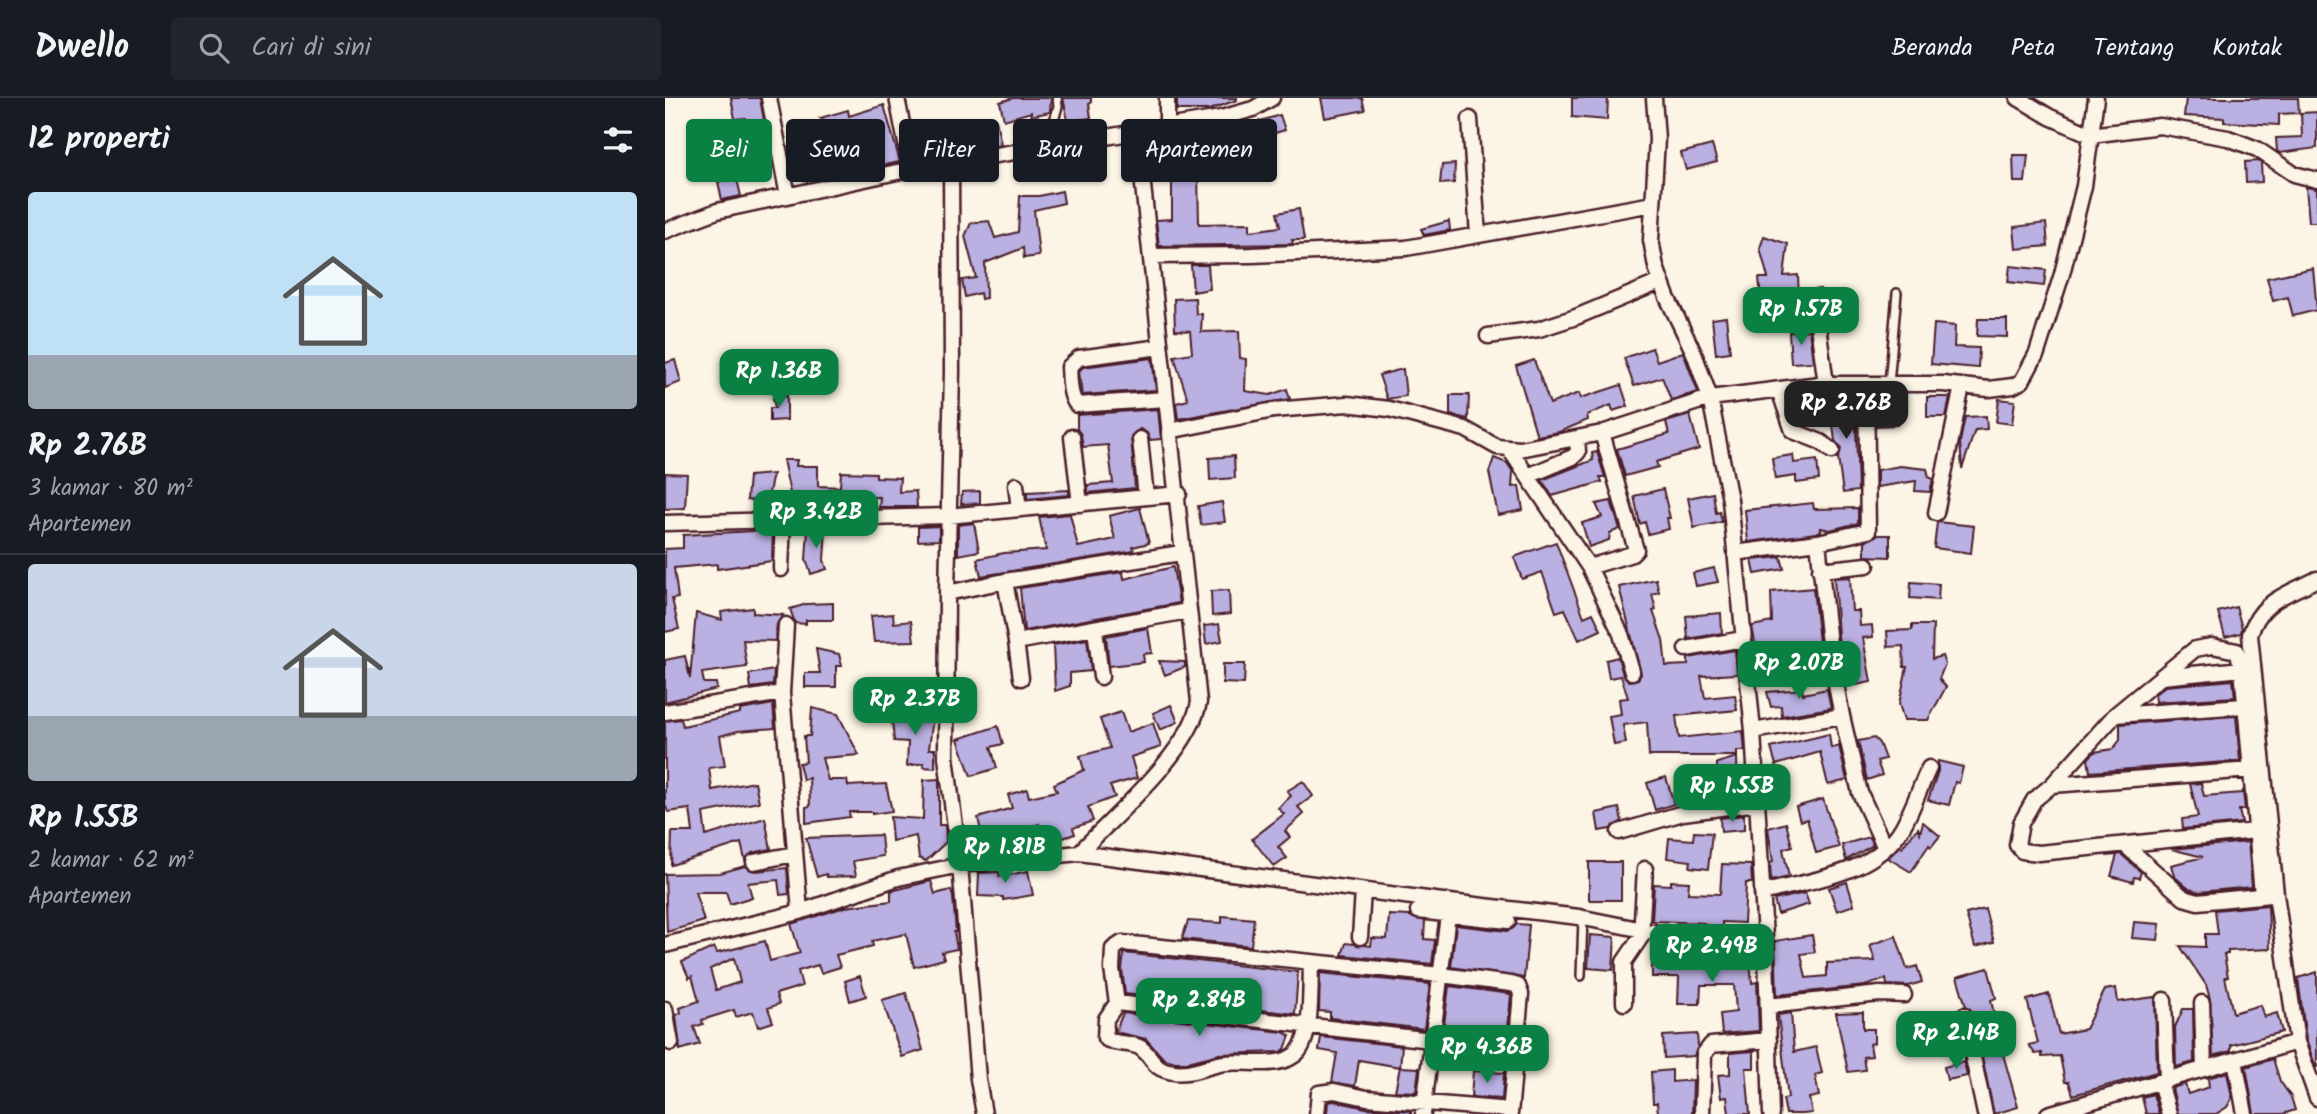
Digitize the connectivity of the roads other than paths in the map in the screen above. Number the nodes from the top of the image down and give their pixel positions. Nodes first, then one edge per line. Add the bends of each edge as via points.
1 (769, 98) edge
2 (897, 98) edge
3 (1057, 98) edge
4 (1167, 98) edge
5 (1272, 98) edge
6 (1654, 98) edge
7 (2018, 98) edge
8 (2096, 98) edge
9 (901, 119) edge
10 (1054, 119) edge
11 (1167, 119) edge
12 (1213, 119) edge
13 (1470, 119) dead end
14 (2091, 135) junction
15 (899, 172) edge
16 (2317, 180) edge
17 (951, 182) edge
18 (1143, 182) edge
19 (788, 196) junction
20 (1653, 204) junction
21 (665, 231) edge
22 (1478, 235) junction
23 (1151, 256) junction
24 (1660, 282) junction
25 (1897, 293) dead end
26 (1816, 311) dead end
27 (1487, 336) dead end
28 (1160, 348) junction
29 (1826, 384) junction
30 (1866, 384) junction
31 (1889, 384) junction
32 (1962, 386) junction
33 (1779, 390) junction
34 (1710, 398) junction
35 (1166, 400) junction
36 (1169, 431) junction
37 (1602, 433) junction
38 (1072, 437) dead end
39 (1577, 438) junction
40 (1140, 439) dead end
41 (1510, 450) junction
42 (1832, 451) dead end
43 (1528, 476) junction
44 (1016, 485) dead end
45 (1179, 494) junction
46 (1146, 497) junction
47 (1080, 504) junction
48 (1019, 509) junction
49 (1936, 513) dead end
50 (948, 516) junction
51 (783, 522) junction
52 (665, 523) edge
53 (1818, 542) junction
54 (1181, 553) junction
55 (1735, 553) junction
56 (1867, 565) dead end
57 (1589, 567) junction
58 (781, 569) dead end
59 (1820, 570) junction
60 (2317, 579) edge
61 (1005, 581) junction
62 (947, 593) junction
63 (1188, 611) junction
64 (786, 625) dead end
65 (1095, 629) junction
66 (1743, 639) junction
67 (1016, 642) junction
68 (1686, 649) dead end
69 (1830, 653) junction
70 (1746, 666) junction
71 (2242, 669) junction
72 (1632, 672) dead end
73 (1101, 677) dead end
74 (2162, 677) junction
75 (1021, 678) dead end
76 (782, 694) junction
77 (2244, 706) junction
78 (665, 712) edge
79 (2115, 715) junction
80 (1842, 716) junction
81 (1753, 731) junction
82 (1929, 768) dead end
83 (2251, 770) junction
84 (2052, 785) junction
85 (1756, 803) junction
86 (2256, 831) junction
87 (1619, 832) dead end
88 (2125, 845) junction
89 (1885, 848) junction
90 (1079, 853) junction
91 (795, 854) junction
92 (754, 862) dead end
93 (960, 865) junction
94 (1645, 869) dead end
95 (1363, 891) junction
96 (1762, 893) junction
97 (2269, 895) junction
98 (1418, 911) dead end
99 (800, 912) junction
100 (1448, 915) junction
101 (1583, 917) junction
102 (1508, 921) dead end
103 (1641, 929) junction
104 (1360, 937) dead end
105 (665, 946) edge
106 (1766, 955) junction
107 (1311, 963) junction
108 (1441, 975) junction
109 (1581, 976) dead end
110 (1904, 995) dead end
111 (2164, 1000) dead end
112 (1117, 1003) junction
113 (1624, 1003) dead end
114 (2202, 1003) dead end
115 (1768, 1006) junction
116 (665, 1009) edge
117 (1963, 1015) dead end
118 (1308, 1025) junction
119 (1433, 1039) junction
120 (1769, 1040) junction
121 (2297, 1042) junction
122 (671, 1043) dead end
123 (1516, 1050) junction
124 (2235, 1060) junction
125 (2204, 1069) junction
126 (2163, 1081) junction
127 (2317, 1098) edge
128 (1424, 1109) edge
129 (2084, 1109) edge
130 (983, 1111) edge
131 (1510, 1112) edge
132 (1317, 1114) edge
133 (1702, 1114) edge
134 (1771, 1114) edge
135 (1985, 1114) edge
136 (2048, 1114) edge
137 (2169, 1114) edge
138 (2245, 1114) edge

1 - 19 street
2 - 9 street
3 - 10 lane
4 - 11 street
5 - 12 street via 1253,109
6 - 20 street
7 - 14 street
8 - 14 street
13 - 22 street
14 - 16 street via 2161,125 2228,138 2257,149 2294,174
14 - 32 street via 2062,275 2027,374 2013,386
15 - 19 street
17 - 50 street
18 - 23 street
19 - 21 street via 717,211
20 - 22 street
20 - 24 street via 1651,240
22 - 23 street via 1365,251
23 - 28 street
24 - 27 street via 1576,317
24 - 34 street
25 - 31 lane
26 - 29 street
28 - 35 street
28 - 35 street via 1079,358 1069,367 1070,385 1077,404
29 - 30 street
29 - 33 street
30 - 31 street
30 - 53 street via 1870,526 1863,533
31 - 32 street
32 - 49 street
33 - 34 street
33 - 42 street via 1793,430
34 - 37 street
34 - 55 street via 1730,500
35 - 36 street
36 - 41 street via 1274,410 1347,404 1389,409 1465,429
36 - 45 street
37 - 39 street
37 - 57 street via 1636,550
38 - 47 street
39 - 41 street
39 - 43 street via 1578,452 1573,457
40 - 46 street
41 - 43 street
43 - 57 street
44 - 48 street
45 - 46 street
45 - 54 street
46 - 47 street
47 - 48 street
48 - 50 street
50 - 51 street
50 - 62 street
51 - 52 street
51 - 58 street
53 - 55 street
53 - 59 street
54 - 61 street
54 - 63 street
55 - 66 street
56 - 59 street
57 - 72 street via 1621,634
59 - 69 street
60 - 97 street via 2263,608 2250,635
61 - 62 street
61 - 67 street
62 - 93 street via 946,757
63 - 65 street
63 - 90 street via 1198,679 1196,719 1174,754
64 - 76 street
65 - 67 street
65 - 73 street
66 - 68 street
66 - 70 street
67 - 75 street
69 - 70 street
69 - 80 street
70 - 81 street
71 - 74 street
71 - 74 street via 2235,648 2212,646 2195,649
71 - 77 street
74 - 79 street
76 - 78 street
76 - 91 street
77 - 79 street
77 - 83 street
79 - 84 street
80 - 81 street
80 - 89 street via 1860,793
81 - 85 street
82 - 89 street via 1901,828
83 - 84 street
83 - 86 street
84 - 88 street via 2034,800 2021,823 2017,845 2022,851
85 - 87 street via 1683,813
85 - 96 street
86 - 88 street
86 - 97 street
88 - 97 street via 2184,898 2198,902
89 - 96 street via 1861,865
90 - 93 street
90 - 95 street
91 - 92 street
91 - 99 street
93 - 99 street via 898,878
93 - 130 street
94 - 103 street
95 - 101 street
95 - 104 street
96 - 106 street
97 - 121 street
98 - 100 street
99 - 105 street
100 - 102 street
100 - 108 street
101 - 103 street
101 - 109 lane
103 - 106 street
103 - 113 street via 1641,937 1624,962
106 - 115 street
107 - 108 street
107 - 112 street via 1122,943 1113,949
107 - 118 street
108 - 119 street
108 - 123 street via 1518,986
110 - 115 street
111 - 126 street
112 - 118 street
112 - 118 street via 1105,1018 1105,1038 1142,1049 1157,1068 1180,1073 1229,1062 1289,1058 1299,1051
114 - 125 street
115 - 120 street
116 - 122 street
117 - 135 street
118 - 119 street
119 - 123 street
119 - 128 street
120 - 133 street via 1707,1047
120 - 134 street
121 - 124 street
121 - 127 street
123 - 131 street
124 - 125 street
124 - 138 street
125 - 126 street
126 - 129 street
126 - 137 street
128 - 131 street
128 - 132 street via 1323,1091
129 - 136 street

